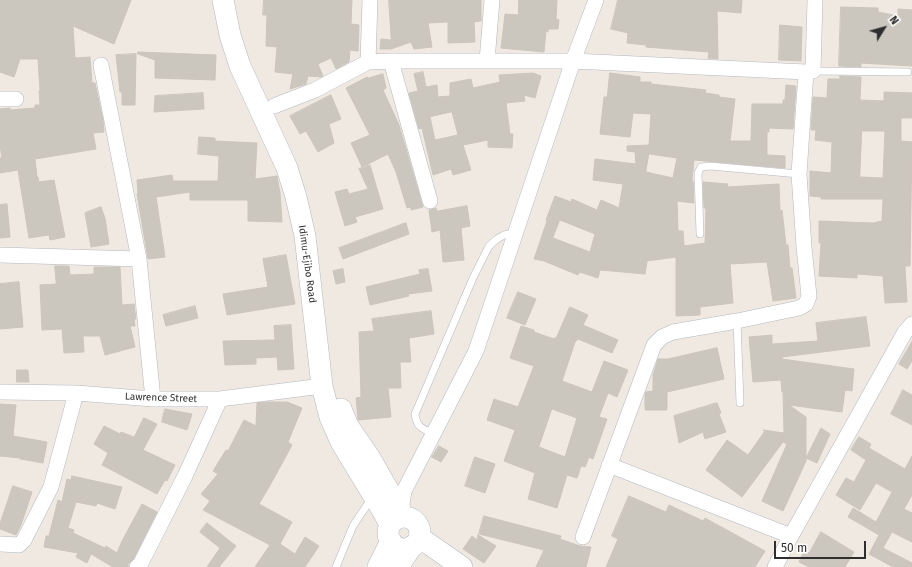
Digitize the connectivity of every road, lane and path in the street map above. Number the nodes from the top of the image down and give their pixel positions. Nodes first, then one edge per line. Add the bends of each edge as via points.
1 (223, 0) edge
2 (237, 0) edge
3 (370, 0) edge
4 (492, 0) edge
5 (596, 0) edge
6 (815, 0) edge
7 (391, 61) junction
8 (487, 61) junction
9 (573, 61) junction
10 (368, 62) junction
11 (101, 65) dead end
12 (809, 72) junction
13 (908, 72) dead end
14 (0, 99) edge
15 (16, 100) dead end
16 (274, 106) junction
17 (799, 174) junction
18 (430, 201) dead end
19 (516, 233) junction
20 (700, 234) dead end
21 (0, 255) edge
22 (139, 259) junction
23 (737, 321) junction
24 (912, 324) edge
25 (322, 386) junction
26 (0, 392) edge
27 (76, 393) junction
28 (153, 399) junction
29 (220, 399) junction
30 (740, 403) dead end
31 (433, 434) junction
32 (609, 465) junction
33 (374, 495) junction
34 (397, 525) junction
35 (791, 536) junction
36 (583, 537) dead end
37 (416, 542) junction
38 (0, 544) edge
39 (137, 567) edge
40 (336, 567) edge
41 (378, 567) edge
42 (398, 567) edge
43 (462, 567) edge
44 (775, 567) edge

1 - 25 main road, Idimu-Ejibo Road via 240,66 287,168 296,197 305,236
2 - 16 main road, Idimu-Ejibo Road via 252,61
3 - 10 street
4 - 8 street
5 - 9 street
6 - 12 street
7 - 8 street
7 - 10 street
7 - 18 street
8 - 9 street
9 - 12 street
9 - 19 street
10 - 16 street via 315,90
11 - 22 street
12 - 13 lane
12 - 17 street
14 - 15 street
16 - 34 main road, Idimu-Ejibo Road via 300,166 311,202 340,407 348,426 392,497
17 - 20 lane via 701,167 698,173
17 - 23 street via 809,296 806,304 800,308
19 - 31 street via 476,351
19 - 31 lane via 500,237 489,246 414,414 418,426
21 - 22 street
22 - 28 street
23 - 30 lane
23 - 32 street via 673,332 662,337 654,345
24 - 35 street via 905,332
25 - 29 street, Lawrence Street
25 - 33 main road, Idimu-Ejibo Road via 330,417 341,442
26 - 27 street, Lawrence Street
27 - 28 street, Lawrence Street
27 - 38 street via 51,487 24,540 19,544
28 - 29 street, Lawrence Street
29 - 39 street via 185,476
31 - 34 street via 404,490
32 - 35 street
32 - 36 street
33 - 34 main road, Idimu-Ejibo Road
33 - 40 lane via 353,526
34 - 37 main road via 400,548 406,548
34 - 37 main road via 411,518 417,523 420,530
34 - 41 main road
35 - 44 street
37 - 42 main road
37 - 43 main road

